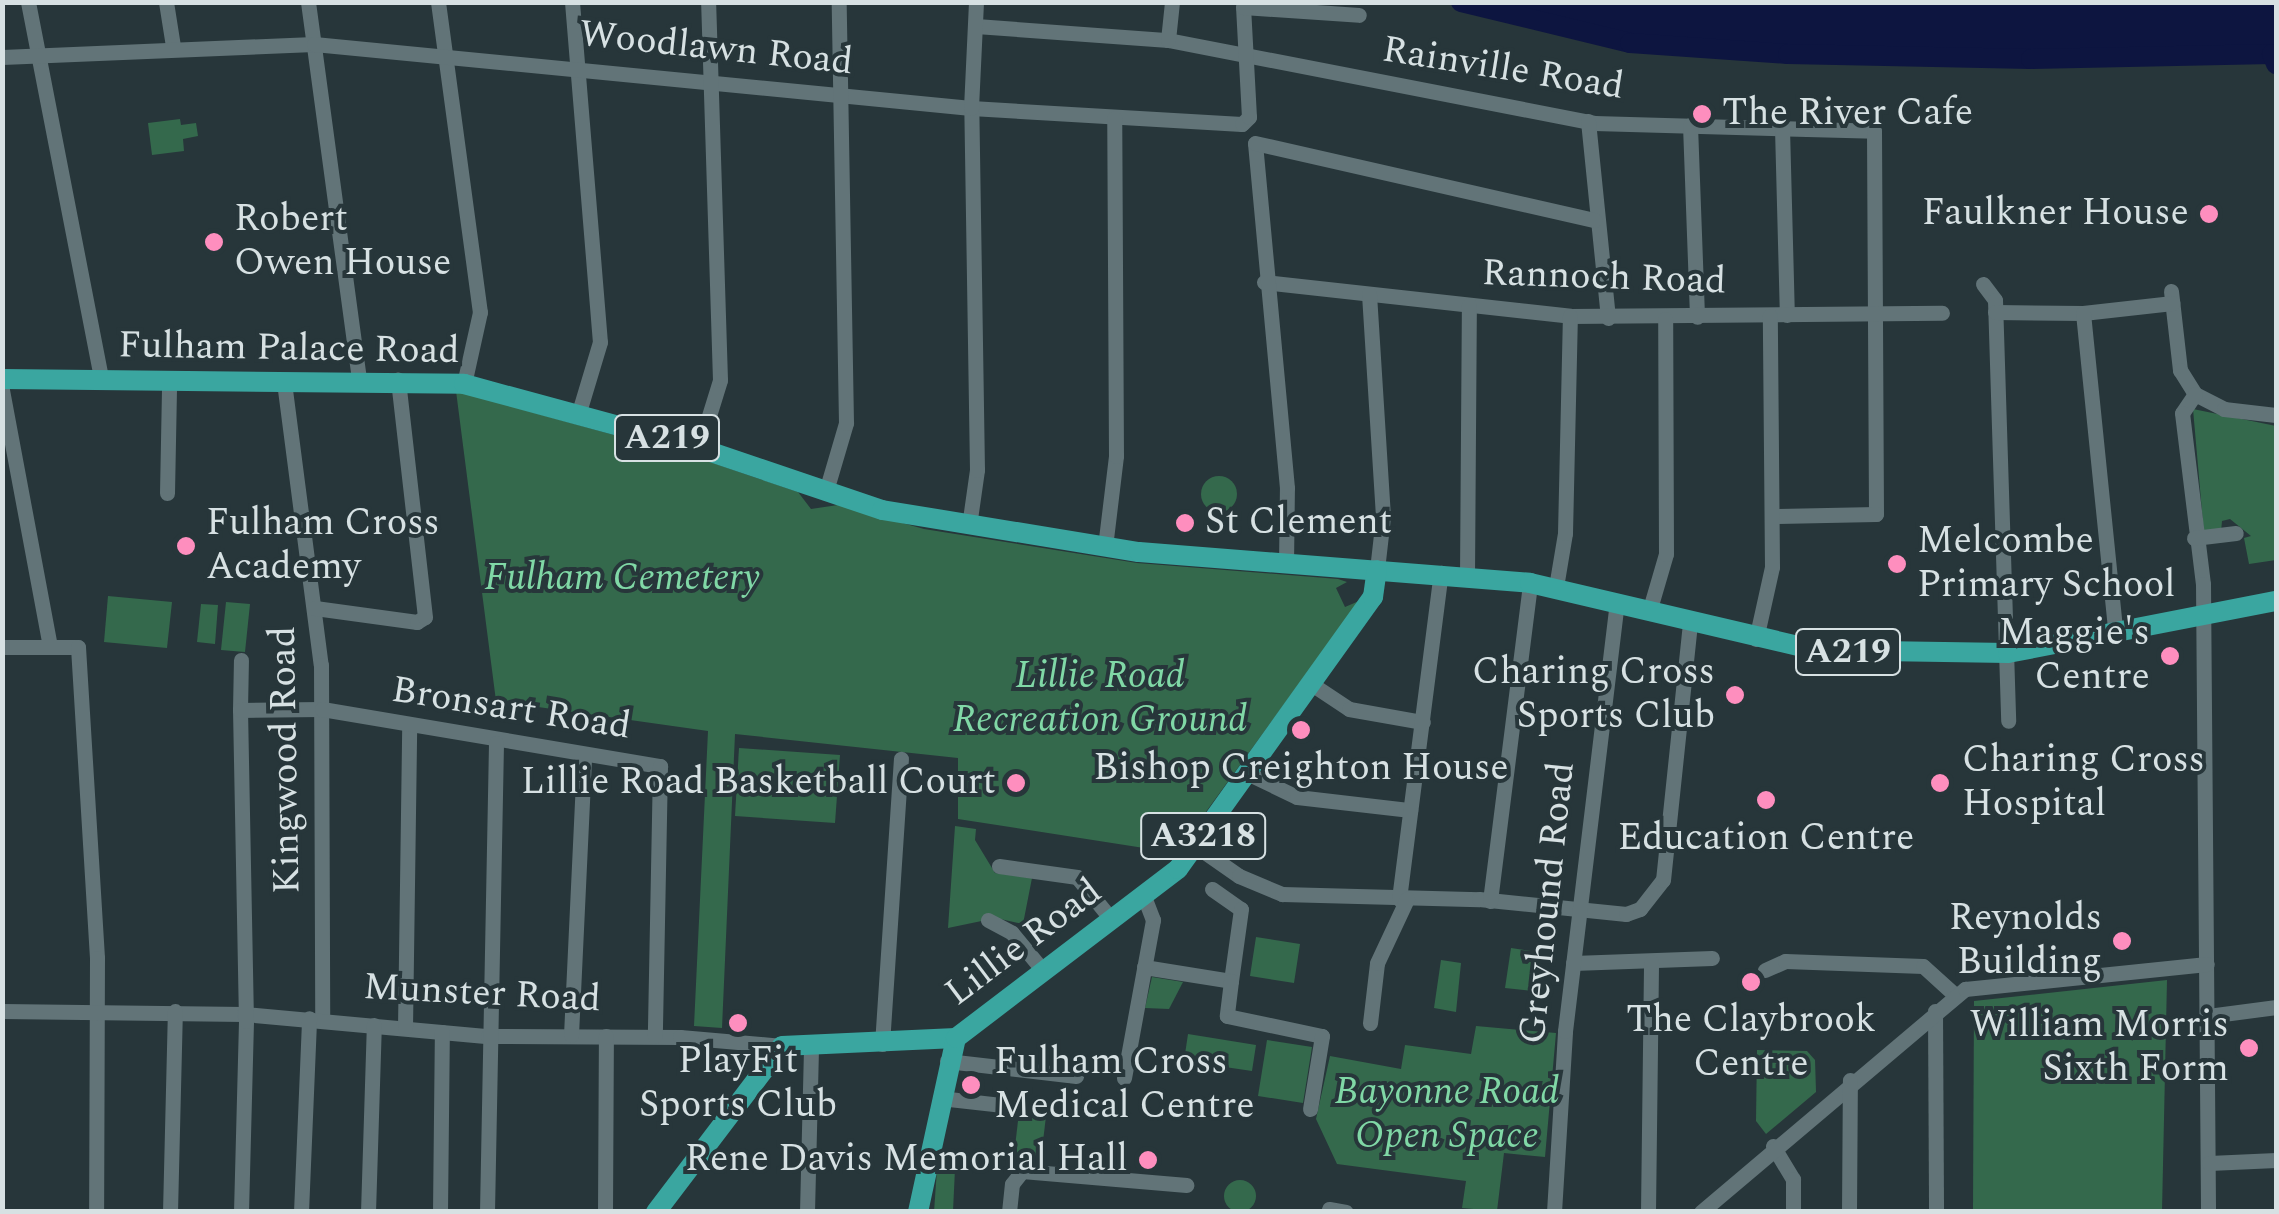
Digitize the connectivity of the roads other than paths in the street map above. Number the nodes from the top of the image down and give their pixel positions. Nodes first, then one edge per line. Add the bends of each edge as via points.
1 (28, 2) edge
2 (166, 2) edge
3 (308, 2) edge
4 (438, 2) edge
5 (572, 2) edge
6 (708, 2) edge
7 (839, 2) edge
8 (976, 2) edge
9 (1172, 2) edge
10 (1287, 7) edge
11 (1359, 15) dead end
12 (976, 26) junction
13 (1168, 40) junction
14 (314, 44) junction
15 (173, 46) junction
16 (39, 54) junction
17 (445, 55) junction
18 (2, 57) edge
19 (1244, 59) junction
20 (579, 68) junction
21 (711, 81) junction
22 (839, 94) junction
23 (971, 108) junction
24 (1114, 118) junction
25 (1588, 122) junction
26 (1690, 125) junction
27 (1782, 128) junction
28 (1594, 220) junction
29 (1264, 282) junction
30 (1982, 284) dead end
31 (1369, 294) junction
32 (1469, 305) junction
33 (1877, 312) junction
34 (1995, 312) junction
35 (2083, 312) junction
36 (1942, 313) dead end
37 (1787, 315) junction
38 (1570, 316) junction
39 (1770, 316) junction
40 (1697, 317) junction
41 (1608, 318) junction
42 (1665, 320) junction
43 (2, 379) edge
44 (359, 380) junction
45 (398, 380) junction
46 (102, 382) junction
47 (284, 382) junction
48 (464, 384) junction
49 (169, 385) junction
50 (2, 390) edge
51 (2194, 394) junction
52 (579, 412) junction
53 (2276, 415) edge
54 (699, 448) junction
55 (826, 491) junction
56 (168, 493) dead end
57 (1772, 516) junction
58 (969, 526) junction
59 (2236, 532) dead end
60 (2194, 538) junction
61 (1105, 547) junction
62 (1286, 565) junction
63 (1376, 570) junction
64 (1440, 572) junction
65 (1467, 576) junction
66 (1530, 582) junction
67 (1556, 587) junction
68 (2276, 601) edge
69 (1617, 603) junction
70 (316, 608) junction
71 (1650, 612) junction
72 (2200, 612) junction
73 (1690, 624) junction
74 (2116, 630) junction
75 (1756, 639) junction
76 (50, 646) junction
77 (2, 648) edge
78 (2008, 653) junction
79 (241, 660) dead end
80 (1314, 685) junction
81 (322, 709) junction
82 (240, 710) junction
83 (2008, 720) dead end
84 (1423, 722) junction
85 (408, 728) junction
86 (496, 743) junction
87 (584, 756) junction
88 (901, 760) dead end
89 (1249, 774) junction
90 (1410, 810) junction
91 (1196, 846) junction
92 (999, 866) dead end
93 (1212, 888) dead end
94 (1144, 896) junction
95 (1403, 899) junction
96 (1490, 901) junction
97 (1578, 909) junction
98 (1111, 919) junction
99 (988, 920) dead end
100 (1712, 958) dead end
101 (1651, 962) junction
102 (1573, 963) junction
103 (2207, 964) junction
104 (1144, 967) junction
105 (1042, 968) junction
106 (1765, 970) dead end
107 (1231, 981) junction
108 (1955, 995) junction
109 (2276, 1008) edge
110 (2, 1010) edge
111 (97, 1010) junction
112 (1935, 1010) junction
113 (174, 1012) junction
114 (244, 1014) junction
115 (2208, 1016) junction
116 (316, 1019) junction
117 (1370, 1023) dead end
118 (374, 1025) junction
119 (405, 1028) junction
120 (442, 1032) junction
121 (571, 1035) junction
122 (488, 1036) junction
123 (606, 1036) junction
124 (655, 1036) junction
125 (956, 1038) junction
126 (811, 1044) junction
127 (882, 1044) junction
128 (782, 1046) junction
129 (947, 1061) junction
130 (1076, 1076) dead end
131 (1124, 1078) dead end
132 (1850, 1080) junction
133 (940, 1098) junction
134 (1001, 1106) dead end
135 (1310, 1109) dead end
136 (1773, 1146) junction
137 (2276, 1160) edge
138 (2208, 1163) junction
139 (1186, 1185) dead end
140 (96, 1212) edge
141 (170, 1212) edge
142 (241, 1212) edge
143 (301, 1212) edge
144 (368, 1212) edge
145 (440, 1212) edge
146 (487, 1212) edge
147 (605, 1212) edge
148 (656, 1212) edge
149 (807, 1212) edge
150 (918, 1212) edge
151 (1010, 1212) edge
152 (1554, 1212) edge
153 (1648, 1212) edge
154 (1701, 1212) edge
155 (1793, 1212) edge
156 (1849, 1212) edge
157 (1936, 1212) edge
158 (2208, 1212) edge

1 - 16 street
2 - 15 street
3 - 14 street
4 - 17 street
5 - 20 street
6 - 21 street
7 - 22 street
8 - 12 street
9 - 13 street
10 - 11 street
10 - 19 street via 1243,7
12 - 13 street, Rainville Road
12 - 23 street
13 - 19 street, Rainville Road
14 - 15 street, Woodlawn Road
14 - 17 street, Woodlawn Road
14 - 44 street
15 - 16 street, Woodlawn Road
16 - 18 street, Woodlawn Road
16 - 46 street
17 - 20 street, Woodlawn Road
17 - 48 street via 480,312
19 - 24 street, Woodlawn Road via 1244,124
19 - 25 street, Rainville Road via 1466,93
20 - 21 street, Woodlawn Road
20 - 52 street via 600,342
21 - 22 street, Woodlawn Road
21 - 54 street via 720,380
22 - 23 street, Woodlawn Road
22 - 55 street via 846,423
23 - 24 street, Woodlawn Road
23 - 58 street via 977,470
24 - 61 street via 1116,456
25 - 26 street, Rainville Road
25 - 28 street
26 - 27 street, Rainville Road
26 - 40 street
27 - 33 street, Rainville Road via 1874,131
27 - 37 street
28 - 29 street via 1254,144
28 - 41 street
29 - 31 street, Rannoch Road
29 - 62 street via 1287,488
30 - 34 street
31 - 32 street, Rannoch Road
31 - 63 street via 1383,517
32 - 38 street, Rannoch Road
32 - 65 street
33 - 36 street, Rannoch Road
33 - 37 street, Rannoch Road
33 - 57 street via 1876,514
34 - 35 street
34 - 78 street
35 - 51 street via 2172,297 2180,370
35 - 74 street
37 - 39 street, Rannoch Road
38 - 41 street, Rannoch Road
38 - 67 street via 1565,532
39 - 40 street, Rannoch Road
39 - 57 street
40 - 42 street, Rannoch Road
41 - 42 street, Rannoch Road
42 - 71 street via 1666,554
43 - 46 main road, Fulham Palace Road / A219
44 - 45 main road, Fulham Palace Road / A219
44 - 47 main road, Fulham Palace Road / A219
45 - 48 main road, Fulham Palace Road / A219
45 - 70 street via 425,617 417,622
46 - 49 main road, Fulham Palace Road / A219
47 - 49 main road, Fulham Palace Road / A219
47 - 70 street, Kingwood Road
48 - 52 main road, Fulham Palace Road / A219
49 - 56 street
50 - 76 street
51 - 53 street via 2224,409
51 - 60 street via 2182,414
52 - 54 main road, Fulham Palace Road / A219
54 - 55 main road, Fulham Palace Road / A219
55 - 58 main road, Fulham Palace Road / A219 via 882,510
57 - 75 street via 1769,590
58 - 61 main road, Fulham Palace Road / A219
59 - 60 street
60 - 72 street
61 - 62 main road, Fulham Palace Road / A219
62 - 63 main road, Fulham Palace Road / A219
63 - 64 main road, Fulham Palace Road / A219
63 - 80 main road, Lillie Road / A3218 via 1372,598
64 - 65 main road, Fulham Palace Road / A219
64 - 84 street
65 - 66 main road, Fulham Palace Road / A219
66 - 67 main road, Fulham Palace Road / A219
66 - 96 street
67 - 69 main road, Fulham Palace Road / A219
68 - 72 main road, Fulham Palace Road / A219
69 - 71 main road, Fulham Palace Road / A219
69 - 97 street, Greyhound Road
70 - 81 street, Kingwood Road
71 - 73 main road, Fulham Palace Road / A219
72 - 74 main road, Fulham Palace Road / A219
72 - 103 street
73 - 75 main road, Fulham Palace Road / A219
73 - 97 street via 1659,891 1626,914
74 - 78 main road, Fulham Palace Road / A219
75 - 78 main road, Fulham Palace Road / A219 via 1870,654
76 - 77 street
76 - 111 street via 78,647
78 - 83 street
79 - 82 street
80 - 84 street via 1349,709
80 - 89 main road, Lillie Road / A3218
81 - 82 street, Bronsart Road
81 - 85 street, Bronsart Road
81 - 116 street, Kingwood Road
82 - 114 street
84 - 90 street
85 - 86 street, Bronsart Road
85 - 119 street
86 - 87 street, Bronsart Road
86 - 122 street
87 - 121 street
87 - 124 street, Bronsart Road via 660,766 663,772
88 - 127 street
89 - 90 street via 1297,797
89 - 91 main road, Lillie Road / A3218
90 - 95 street
91 - 94 main road, Lillie Road / A3218
91 - 95 street via 1239,876 1282,894
92 - 98 street via 1076,877
93 - 107 street via 1241,909
94 - 98 main road, Lillie Road / A3218
94 - 104 street via 1152,920
95 - 96 street
95 - 117 street via 1377,963
96 - 97 street
97 - 102 street, Greyhound Road
98 - 105 main road, Lillie Road / A3218
99 - 105 street via 1012,934
100 - 101 street
101 - 102 street
101 - 153 street
102 - 152 street, Greyhound Road
103 - 108 street via 1974,987
103 - 115 street
104 - 107 street
104 - 131 street
105 - 125 main road, Lillie Road / A3218
106 - 108 street via 1785,961 1923,966
107 - 135 street via 1227,1016 1322,1036
108 - 112 street
109 - 115 street
110 - 111 street, Munster Road
111 - 113 street, Munster Road
111 - 140 street
112 - 132 street
112 - 157 street
113 - 114 street, Munster Road
113 - 141 street
114 - 116 street, Munster Road
114 - 142 street
115 - 138 street
116 - 118 street, Munster Road
116 - 143 street, Kingwood Road
118 - 119 street, Munster Road
118 - 144 street
119 - 120 street, Munster Road
120 - 122 street, Munster Road
120 - 145 street
121 - 122 street, Munster Road
121 - 123 street, Munster Road
122 - 146 street
123 - 124 street, Munster Road
123 - 147 street
124 - 128 street, Munster Road
125 - 127 main road, Munster Road
125 - 129 main road, Lillie Road / A3218
126 - 127 main road, Munster Road
126 - 128 main road, Munster Road
126 - 149 street
128 - 148 main road
129 - 130 street
129 - 133 main road, Lillie Road / A3218
132 - 136 street
132 - 156 street
133 - 134 street
133 - 150 main road, Lillie Road / A3218
136 - 154 street
136 - 155 street via 1793,1179
137 - 138 street
138 - 158 street
139 - 151 street via 1042,1172 1015,1176

